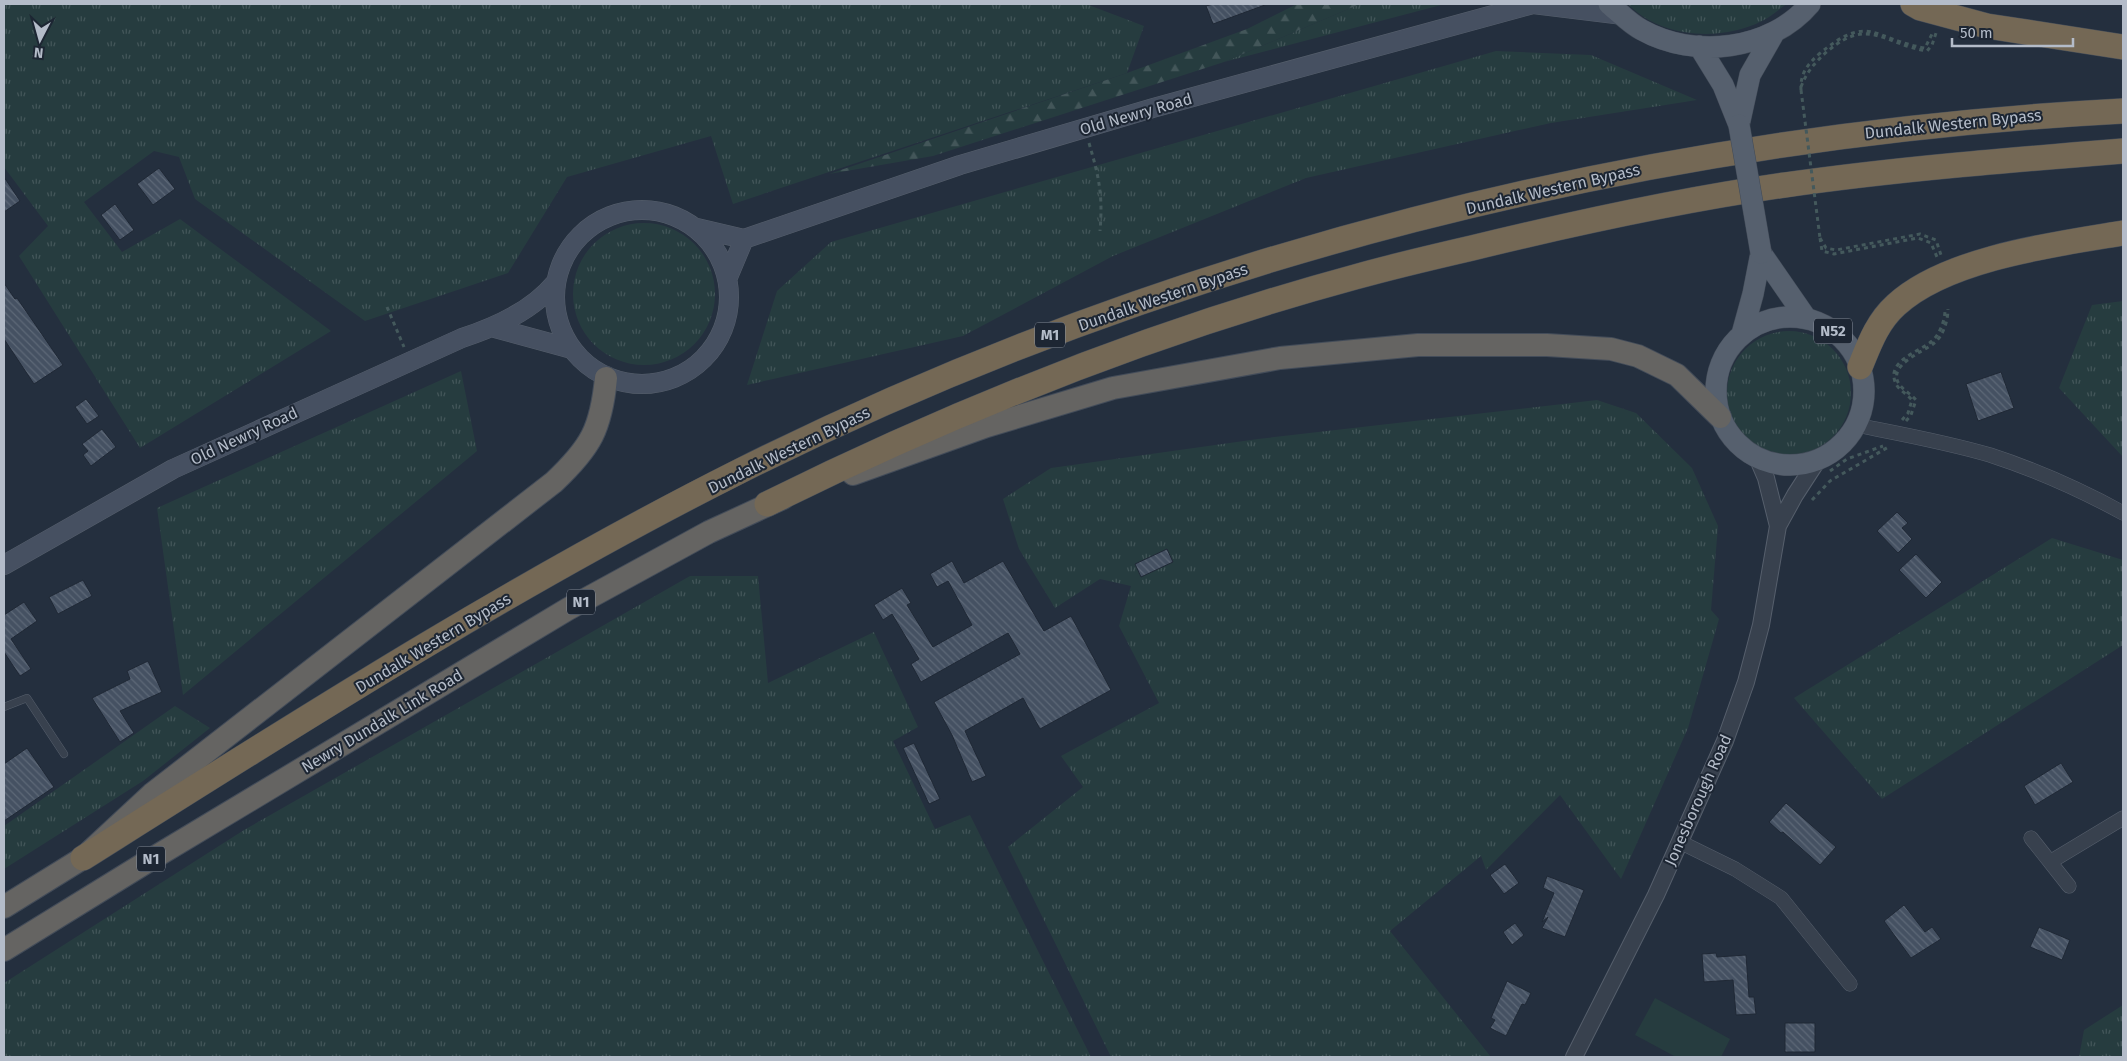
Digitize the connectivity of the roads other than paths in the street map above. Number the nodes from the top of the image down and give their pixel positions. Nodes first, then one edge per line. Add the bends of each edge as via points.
1 (1533, 4) edge
2 (1810, 4) edge
3 (1913, 4) edge
4 (1616, 10) edge
5 (1774, 33) junction
6 (1699, 46) junction
7 (2123, 47) edge
8 (2123, 111) edge
9 (1739, 125) junction
10 (2123, 151) edge
11 (697, 228) junction
12 (2123, 233) edge
13 (744, 239) junction
14 (1761, 253) junction
15 (728, 277) junction
16 (555, 283) junction
17 (1806, 318) junction
18 (495, 328) junction
19 (1742, 334) junction
20 (572, 349) junction
21 (1860, 367) junction
22 (606, 378) junction
23 (1720, 417) junction
24 (1856, 424) junction
25 (1757, 457) junction
26 (1821, 467) junction
27 (767, 504) junction
28 (2123, 513) edge
29 (1778, 526) junction
30 (4, 565) edge
31 (4, 707) edge
32 (64, 754) dead end
33 (2123, 818) edge
34 (2031, 838) dead end
35 (1680, 842) junction
36 (82, 858) junction
37 (2050, 862) junction
38 (2069, 886) dead end
39 (4, 907) edge
40 (4, 950) edge
41 (1850, 984) dead end
42 (1574, 1057) edge

1 - 4 main road, Old Newry Road
1 - 13 main road, Old Newry Road via 1084,128 960,165
2 - 5 main road, N52
3 - 7 highway via 1987,26
4 - 6 main road, N52 via 1641,30 1680,45
5 - 6 main road, N52 via 1729,47
5 - 9 main road, N52 via 1750,75
6 - 9 main road, N52 via 1723,85
8 - 36 highway, Dundalk Western Bypass / M1 via 1865,133 1621,172 1379,228 1244,269 1052,335 914,390 742,470 550,572
9 - 14 main road, N52, bridge
10 - 27 highway, M1 via 1944,165 1782,185 1630,212 1354,277 1215,319 1068,371 896,443
11 - 13 main road
11 - 15 main road via 718,251
11 - 16 main road via 670,214 655,211 640,209 610,214 584,230 565,254
12 - 21 highway via 2012,254 1963,267 1921,287 1895,305 1876,329
13 - 15 main road
14 - 17 main road, N52
14 - 19 main road, N52
15 - 22 main road via 730,305 723,332 708,355 687,373 661,383 633,384
16 - 18 main road, Old Newry Road via 546,294
16 - 20 main road via 555,313
17 - 19 main road, N52 via 1775,318
17 - 21 main road, N52 via 1840,336
18 - 20 main road
18 - 30 main road, Old Newry Road via 462,338 173,469
19 - 23 main road, N52 via 1730,346 1718,372 1716,401
20 - 22 main road via 582,362
21 - 24 main road, N52 via 1864,385 1863,405
22 - 36 highway via 604,404 592,440 554,482 152,794
23 - 25 main road, N52 via 1731,436
23 - 27 highway, Newry Dundalk Link Road via 1677,375 1638,356 1611,349 1547,345 1408,346 1280,358 1113,388 987,426
24 - 26 main road, N52
24 - 28 street via 1894,439 1981,453 2032,470
25 - 26 main road, N52 via 1773,463
25 - 29 street, Jonesborough Road
26 - 29 street, Jonesborough Road via 1794,495
27 - 40 highway, Newry Dundalk Link Road / N1 via 568,609
29 - 35 street, Jonesborough Road via 1761,625 1746,682 1725,741
31 - 32 lane via 27,698
33 - 37 street
34 - 37 street
35 - 41 street via 1735,869 1781,898
35 - 42 street, Jonesborough Road
36 - 39 highway
37 - 38 street

